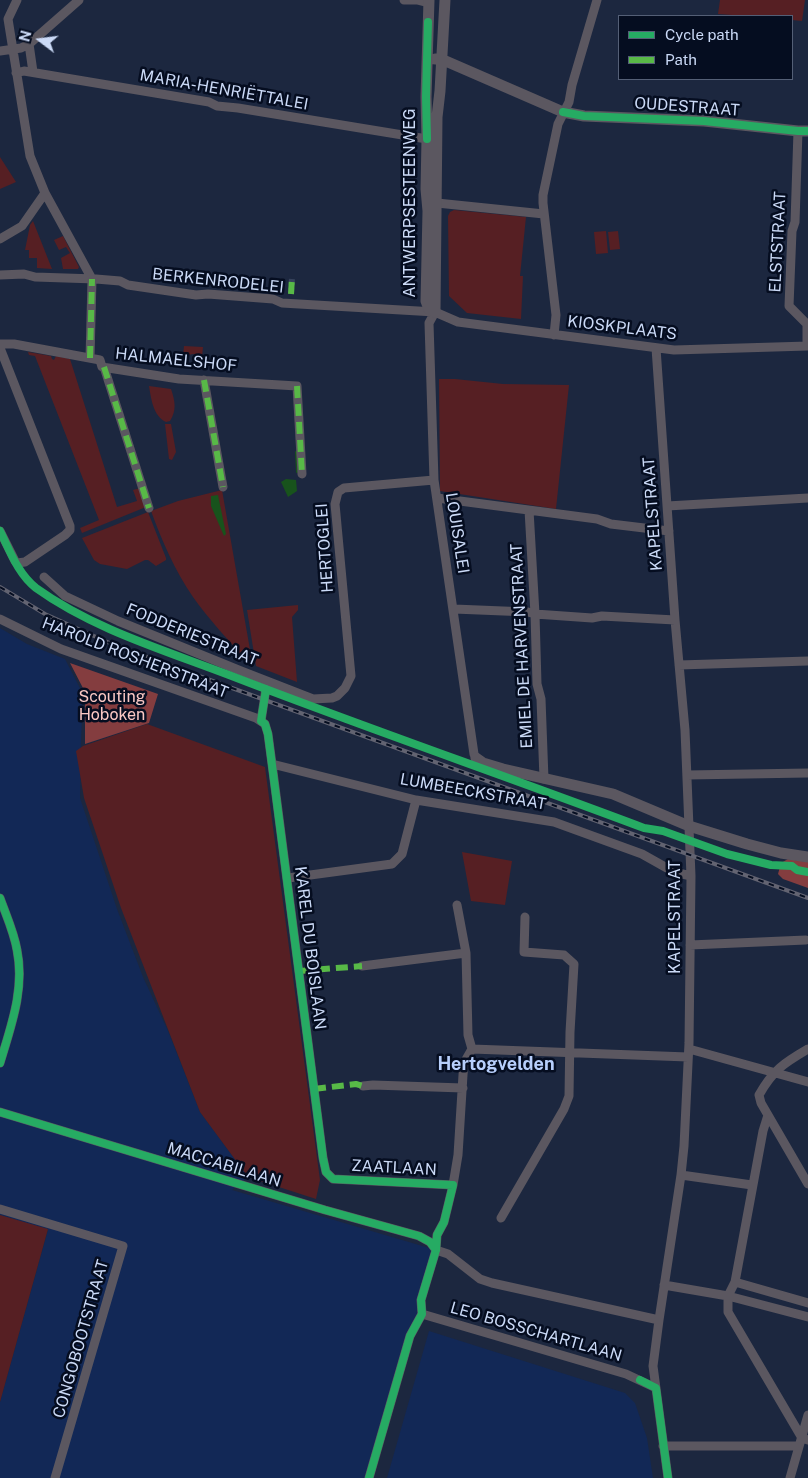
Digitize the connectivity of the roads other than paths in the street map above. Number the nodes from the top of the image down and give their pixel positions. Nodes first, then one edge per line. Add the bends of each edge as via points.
1 (17, 0) edge
2 (79, 0) edge
3 (404, 0) edge
4 (417, 0) edge
5 (445, 0) edge
6 (597, 0) edge
7 (428, 1) edge
8 (444, 15) junction
9 (5, 29) edge
10 (29, 44) junction
11 (12, 50) junction
12 (0, 53) edge
13 (427, 58) junction
14 (440, 58) junction
15 (15, 68) junction
16 (33, 72) junction
17 (563, 112) junction
18 (803, 131) edge
19 (427, 139) junction
20 (45, 193) junction
21 (437, 202) junction
22 (544, 214) junction
23 (0, 239) edge
24 (0, 275) edge
25 (92, 279) junction
26 (435, 312) junction
27 (806, 319) edge
28 (554, 335) junction
29 (0, 344) edge
30 (808, 346) edge
31 (0, 348) edge
32 (656, 348) junction
33 (90, 358) junction
34 (104, 367) junction
35 (204, 380) junction
36 (302, 474) dead end
37 (434, 480) junction
38 (223, 487) dead end
39 (437, 498) junction
40 (808, 498) edge
41 (667, 506) junction
42 (149, 508) dead end
43 (529, 510) junction
44 (0, 531) edge
45 (669, 531) junction
46 (44, 577) dead end
47 (454, 610) junction
48 (535, 614) junction
49 (0, 619) edge
50 (675, 620) junction
51 (808, 661) edge
52 (679, 665) junction
53 (267, 682) junction
54 (337, 696) joint
55 (261, 721) junction
56 (476, 758) joint
57 (272, 764) junction
58 (808, 773) edge
59 (687, 775) junction
60 (544, 779) junction
61 (416, 800) junction
62 (689, 826) junction
63 (808, 857) edge
64 (691, 876) junction
65 (288, 878) junction
66 (0, 898) edge
67 (457, 905) dead end
68 (525, 917) dead end
69 (806, 940) dead end
70 (690, 945) junction
71 (466, 953) junction
72 (362, 966) dead end
73 (472, 1049) junction
74 (808, 1049) edge
75 (571, 1052) junction
76 (689, 1053) junction
77 (0, 1063) edge
78 (773, 1073) junction
79 (808, 1082) edge
80 (363, 1086) dead end
81 (463, 1088) junction
82 (0, 1112) edge
83 (768, 1115) junction
84 (681, 1175) junction
85 (333, 1178) joint
86 (808, 1184) edge
87 (453, 1185) junction
88 (752, 1185) junction
89 (0, 1209) edge
90 (501, 1218) dead end
91 (436, 1250) junction
92 (734, 1282) junction
93 (664, 1285) junction
94 (728, 1296) junction
95 (808, 1303) edge
96 (422, 1314) junction
97 (808, 1317) edge
98 (658, 1320) junction
99 (653, 1366) junction
100 (640, 1380) junction
101 (656, 1388) junction
102 (808, 1415) edge
103 (803, 1441) edge
104 (663, 1446) junction
105 (55, 1478) edge
106 (369, 1478) edge
107 (668, 1478) edge
108 (790, 1478) edge

1 - 9 street
2 - 10 street
3 - 4 street
4 - 7 street
5 - 8 street, ANTWERPSESTEENWEG
6 - 17 street via 569,102
7 - 8 street
7 - 13 street, ANTWERPSESTEENWEG
8 - 14 street, ANTWERPSESTEENWEG
9 - 11 street
10 - 11 street
10 - 16 street
11 - 12 street
11 - 15 street
12 - 15 street
13 - 14 street
13 - 19 street, ANTWERPSESTEENWEG
14 - 17 street, OUDESTRAAT
14 - 21 street, ANTWERPSESTEENWEG
15 - 16 street, MARIA-HENRIËTTALEI
15 - 20 street via 30,156
16 - 19 street, MARIA-HENRIËTTALEI via 228,108
17 - 18 street, OUDESTRAAT via 584,116 704,120
17 - 22 street via 543,195
18 - 27 street, ELSTSTRAAT via 792,231 789,306
19 - 26 street, ANTWERPSESTEENWEG via 426,301 429,309
20 - 23 street via 22,226
20 - 25 street
21 - 22 street
21 - 26 street, ANTWERPSESTEENWEG
22 - 28 street via 556,315
24 - 25 street, BERKENRODELEI
25 - 26 street, BERKENRODELEI via 196,295
25 - 33 street
26 - 28 street, KIOSKPLAATS via 458,322
26 - 37 street, LOUISALEI via 430,323
27 - 30 street, ELSTSTRAAT
28 - 32 street, KIOSKPLAATS
29 - 33 street, HALMAELSHOF
30 - 32 street, KIOSKPLAATS
31 - 44 street via 70,526 65,536 25,562 17,563
32 - 41 street, KAPELSTRAAT
33 - 34 street, HALMAELSHOF via 100,360
34 - 35 street, HALMAELSHOF
34 - 42 street
35 - 36 street, HALMAELSHOF via 297,386
35 - 38 street
37 - 39 street, LOUISALEI
37 - 54 street, HERTOGLEI via 344,488 338,492 335,504 351,676
39 - 43 street
39 - 47 street, LOUISALEI
40 - 41 street
41 - 45 street, KAPELSTRAAT
43 - 45 street
43 - 48 street, EMIEL DE HARVENSTRAAT
45 - 50 street, KAPELSTRAAT
46 - 53 street, FODDERIESTRAAT via 65,596
47 - 48 street
47 - 56 street, LOUISALEI
48 - 50 street
48 - 60 street, EMIEL DE HARVENSTRAAT
49 - 55 street, HAROLD ROSHERSTRAAT via 61,649
50 - 52 street, KAPELSTRAAT
51 - 52 street
52 - 59 street, KAPELSTRAAT
53 - 54 street, FODDERIESTRAAT via 313,699
53 - 55 street
55 - 57 street, KAREL DU BOISLAAN via 267,728
56 - 60 street
57 - 61 street, LUMBEECKSTRAAT
57 - 65 street, KAREL DU BOISLAAN
58 - 59 street
59 - 62 street, KAPELSTRAAT
60 - 62 street via 613,794
61 - 64 street, LUMBEECKSTRAAT via 554,822 642,854 674,872
61 - 65 street via 402,854 392,864
62 - 63 street via 781,853
62 - 64 street, KAPELSTRAAT
64 - 70 street, KAPELSTRAAT
65 - 85 street, KAREL DU BOISLAAN via 323,1158 326,1172
66 - 77 street via 17,949 20,975 18,1002
67 - 71 street
68 - 75 street via 524,952 564,955 574,964
69 - 70 street
70 - 76 street, KAPELSTRAAT
71 - 72 street
71 - 73 street via 468,1035
73 - 75 street
73 - 81 street via 464,1063
74 - 78 street
75 - 76 street
75 - 90 street via 569,1096 564,1110
76 - 78 street
76 - 84 street, KAPELSTRAAT
78 - 79 street
78 - 83 street via 760,1095
80 - 81 street
81 - 87 street
82 - 91 street, MACCABILAAN via 418,1236 430,1242
83 - 86 street
83 - 88 street
84 - 88 street
84 - 93 street, KAPELSTRAAT
85 - 87 street, ZAATLAAN
87 - 91 street via 444,1222 437,1235
88 - 92 street
89 - 105 street, CONGOBOOTSTRAAT via 124,1246
91 - 96 street via 421,1300
91 - 98 street, MACCABILAAN via 448,1254 480,1279 492,1283
92 - 94 street
92 - 95 street
93 - 94 street
93 - 98 street, KAPELSTRAAT
94 - 97 street
94 - 103 street via 728,1312
96 - 100 street, LEO BOSSCHARTLAAN
96 - 106 street via 410,1336
98 - 99 street, KAPELSTRAAT
99 - 100 street
99 - 101 street, KAPELSTRAAT
100 - 101 street
101 - 104 street, KAPELSTRAAT
102 - 103 street
103 - 104 street
103 - 108 street
104 - 107 street, KAPELSTRAAT

